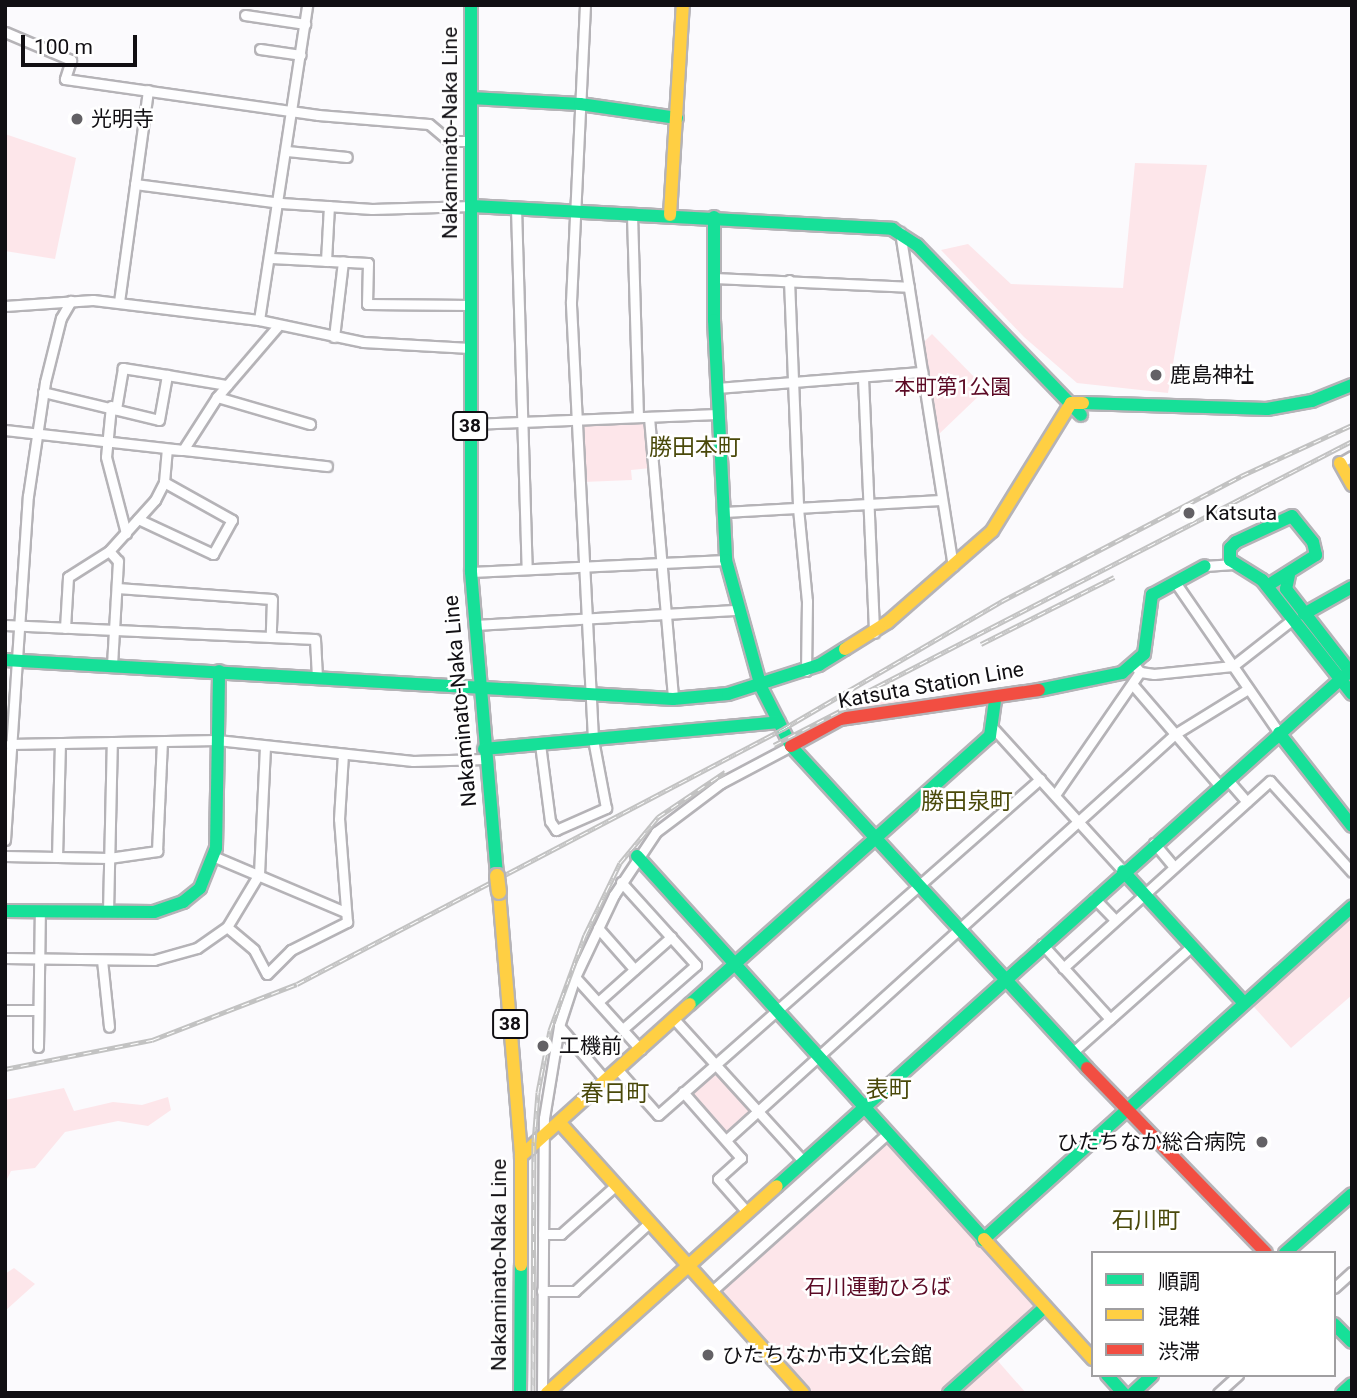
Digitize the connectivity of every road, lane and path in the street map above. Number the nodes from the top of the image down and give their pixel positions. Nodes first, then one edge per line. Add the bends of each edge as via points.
1 (307, 5) edge
2 (471, 5) edge
3 (585, 5) edge
4 (683, 5) edge
5 (245, 15) dead end
6 (305, 24) junction
7 (5, 32) edge
8 (260, 49) dead end
9 (301, 55) junction
10 (148, 90) junction
11 (471, 98) junction
12 (580, 104) junction
13 (292, 110) junction
14 (677, 118) junction
15 (471, 141) junction
16 (287, 151) junction
17 (347, 157) dead end
18 (135, 184) junction
19 (281, 204) junction
20 (329, 206) junction
21 (472, 206) junction
22 (516, 208) junction
23 (574, 212) junction
24 (632, 215) junction
25 (670, 215) junction
26 (714, 217) junction
27 (900, 232) junction
28 (271, 258) junction
29 (326, 261) junction
30 (344, 262) junction
31 (713, 278) junction
32 (789, 281) junction
33 (909, 287) junction
34 (71, 301) junction
35 (119, 302) junction
36 (470, 305) junction
37 (5, 306) edge
38 (260, 320) junction
39 (277, 327) junction
40 (334, 337) junction
41 (470, 348) junction
42 (922, 372) junction
43 (167, 375) junction
44 (863, 378) junction
45 (792, 383) junction
46 (227, 385) junction
47 (1352, 385) edge
48 (718, 388) junction
49 (43, 392) junction
50 (217, 397) junction
51 (1071, 403) junction
52 (114, 407) junction
53 (719, 414) junction
54 (1080, 415) dead end
55 (638, 417) junction
56 (649, 417) junction
57 (577, 421) junction
58 (522, 423) junction
59 (310, 424) dead end
60 (470, 424) junction
61 (5, 430) edge
62 (36, 433) junction
63 (106, 443) junction
64 (167, 449) junction
65 (183, 450) junction
66 (1346, 459) edge
67 (327, 466) dead end
68 (164, 482) junction
69 (1352, 485) edge
70 (941, 500) junction
71 (867, 503) junction
72 (798, 508) junction
73 (724, 512) junction
74 (138, 519) junction
75 (125, 533) junction
76 (109, 551) junction
77 (1232, 558) junction
78 (726, 560) junction
79 (662, 563) junction
80 (584, 566) junction
81 (953, 566) junction
82 (1205, 566) joint
83 (527, 569) junction
84 (471, 572) junction
85 (1289, 575) junction
86 (1175, 582) junction
87 (1267, 586) junction
88 (1352, 587) edge
89 (117, 588) junction
90 (739, 610) junction
91 (666, 614) junction
92 (587, 617) junction
93 (1299, 617) junction
94 (5, 625) edge
95 (16, 625) junction
96 (475, 625) junction
97 (65, 628) junction
98 (114, 631) junction
99 (874, 633) junction
100 (271, 637) junction
101 (10, 661) edge
102 (113, 665) junction
103 (1233, 666) junction
104 (1138, 669) junction
105 (219, 671) junction
106 (806, 671) junction
107 (1348, 673) edge
108 (317, 676) junction
109 (479, 685) junction
110 (1133, 685) junction
111 (761, 687) junction
112 (1248, 689) junction
113 (592, 694) junction
114 (1352, 694) edge
115 (9, 697) edge
116 (673, 699) junction
117 (995, 699) junction
118 (779, 722) junction
119 (994, 729) junction
120 (1279, 733) junction
121 (1175, 734) junction
122 (593, 739) junction
123 (217, 740) junction
124 (112, 742) junction
125 (162, 742) junction
126 (60, 743) junction
127 (10, 744) junction
128 (540, 744) junction
129 (265, 746) junction
130 (791, 746) junction
131 (343, 754) junction
132 (485, 754) junction
133 (1040, 779) junction
134 (1223, 782) junction
135 (1055, 795) junction
136 (1247, 802) junction
137 (1079, 821) junction
138 (1352, 826) edge
139 (5, 840) edge
140 (876, 840) junction
141 (1154, 843) junction
142 (5, 856) edge
143 (637, 856) junction
144 (57, 857) junction
145 (215, 857) junction
146 (109, 859) junction
147 (1174, 867) junction
148 (1124, 871) junction
149 (1352, 872) edge
150 (259, 874) junction
151 (621, 882) junction
152 (918, 886) junction
153 (1144, 894) junction
154 (1094, 898) junction
155 (1350, 910) edge
156 (5, 911) edge
157 (40, 911) junction
158 (108, 912) junction
159 (345, 912) junction
160 (1115, 920) junction
161 (228, 927) junction
162 (598, 928) junction
163 (958, 931) junction
164 (671, 937) junction
165 (1042, 944) junction
166 (1192, 947) junction
167 (5, 958) edge
168 (38, 959) junction
169 (102, 960) junction
170 (735, 965) junction
171 (1063, 968) junction
172 (635, 969) junction
173 (575, 977) junction
174 (1003, 981) junction
175 (598, 1002) junction
176 (1244, 1003) junction
177 (5, 1010) edge
178 (37, 1010) junction
179 (776, 1011) junction
180 (1110, 1018) junction
181 (674, 1019) junction
182 (559, 1026) junction
183 (109, 1027) dead end
184 (623, 1030) junction
185 (38, 1047) dead end
186 (640, 1050) junction
187 (1073, 1052) junction
188 (816, 1057) junction
189 (716, 1063) junction
190 (618, 1070) junction
191 (606, 1081) junction
192 (683, 1092) junction
193 (862, 1107) junction
194 (1129, 1108) junction
195 (758, 1110) junction
196 (560, 1123) junction
197 (887, 1134) junction
198 (543, 1136) junction
199 (726, 1140) junction
200 (521, 1156) junction
201 (803, 1161) junction
202 (616, 1185) junction
203 (1352, 1194) edge
204 (747, 1212) junction
205 (650, 1222) junction
206 (543, 1234) junction
207 (983, 1240) junction
208 (1264, 1251) edge
209 (1287, 1251) edge
210 (689, 1265) junction
211 (1352, 1272) edge
212 (1336, 1286) edge
213 (712, 1291) junction
214 (542, 1292) junction
215 (1045, 1307) junction
216 (1336, 1326) edge
217 (1352, 1342) edge
218 (1091, 1357) edge
219 (1110, 1377) edge
220 (1150, 1377) edge
221 (1236, 1377) edge
222 (1352, 1384) edge
223 (563, 1388) edge
224 (520, 1393) edge
225 (545, 1393) edge
226 (803, 1393) edge
227 (949, 1393) edge
228 (1124, 1393) edge
229 (1133, 1393) edge
230 (1218, 1393) edge
231 (1342, 1393) edge

1 - 6 street
2 - 11 street, Nakaminato-Naka Line / 38
3 - 12 street
4 - 14 street
5 - 6 street
6 - 9 street
7 - 10 street via 71,60 65,79
8 - 9 street
9 - 13 street
10 - 13 street
10 - 18 street
11 - 12 street
11 - 15 street, Nakaminato-Naka Line / 38
12 - 14 street
12 - 23 street
13 - 15 street via 429,124 449,141
13 - 16 street
14 - 25 street
15 - 21 street, Nakaminato-Naka Line / 38
16 - 17 street
16 - 19 street
18 - 19 street
18 - 35 street
19 - 20 street
19 - 28 street
20 - 21 street via 440,210
20 - 29 street
21 - 22 street
21 - 36 street, Nakaminato-Naka Line / 38
22 - 23 street
22 - 58 street
23 - 24 street
23 - 57 street via 571,302
24 - 25 street
24 - 55 street
25 - 26 street
26 - 27 street
26 - 31 street
27 - 33 street
27 - 51 street
28 - 29 street
28 - 38 street
29 - 30 street
30 - 36 street via 368,263 367,304
30 - 40 street
31 - 32 street
31 - 48 street
32 - 33 street
32 - 45 street
33 - 42 street
34 - 35 street
34 - 37 street
34 - 49 street via 61,318
35 - 38 street
36 - 41 street, Nakaminato-Naka Line / 38
38 - 39 street
39 - 40 street
39 - 46 street
40 - 41 street
41 - 60 street, Nakaminato-Naka Line / 38
42 - 44 street
42 - 70 street
43 - 46 street
43 - 52 street via 123,369
43 - 52 street via 159,420
44 - 45 street
44 - 71 street
45 - 48 street
45 - 72 street
46 - 50 street
47 - 51 street via 1312,401 1267,409
48 - 53 street
49 - 52 street
49 - 62 street
50 - 59 street
50 - 65 street
51 - 54 street
51 - 81 street via 1000,522
52 - 63 street
53 - 56 street
53 - 73 street
55 - 56 street
55 - 57 street
56 - 79 street
57 - 58 street
57 - 80 street
58 - 60 street
58 - 83 street
60 - 84 street, Nakaminato-Naka Line / 38
61 - 62 street
62 - 63 street
62 - 95 street
63 - 64 street
63 - 75 street
64 - 65 street
64 - 68 street
65 - 67 street
66 - 69 street
68 - 74 street
68 - 74 street via 232,520 213,554
70 - 71 street
70 - 81 street
71 - 72 street
71 - 99 street
72 - 73 street
72 - 106 street via 807,601
73 - 78 street
74 - 75 street
75 - 76 street
76 - 89 street via 118,561
76 - 97 street via 68,577
77 - 82 street
77 - 85 street via 1236,542 1292,516 1313,542 1315,555
77 - 87 street
78 - 79 street
78 - 90 street
79 - 80 street
79 - 91 street
80 - 83 street
80 - 92 street
81 - 99 street
82 - 86 street
83 - 84 street
84 - 96 street, Nakaminato-Naka Line / 38
85 - 87 street
85 - 93 street via 1286,589
86 - 103 street
86 - 104 street via 1152,595
87 - 93 street
88 - 93 street
89 - 98 street
89 - 100 street via 272,599
90 - 91 street
90 - 111 street
91 - 92 street
91 - 116 street
92 - 96 street
92 - 113 street
93 - 103 street
93 - 107 street
94 - 95 street
95 - 97 street
95 - 101 street
96 - 109 street, Nakaminato-Naka Line / 38
97 - 98 street
98 - 100 street
98 - 102 street
99 - 106 street
100 - 108 street via 316,639
101 - 102 street
101 - 115 street
102 - 105 street
103 - 104 street
103 - 112 street
104 - 110 street
104 - 117 street, Katsuta Station Line
105 - 108 street
105 - 123 street
106 - 111 street
107 - 114 street
107 - 120 street
108 - 109 street
109 - 113 street
109 - 132 street, Nakaminato-Naka Line / 38
110 - 121 street
110 - 135 street
111 - 116 street
111 - 118 street
112 - 120 street
112 - 121 street
113 - 116 street
113 - 122 street
115 - 127 street
117 - 119 street
117 - 130 street, Katsuta Station Line via 839,719
118 - 122 street
118 - 130 street
119 - 133 street
119 - 140 street
120 - 134 street
120 - 138 street
121 - 134 street
121 - 137 street
122 - 128 street
122 - 128 street via 606,808 556,830 550,821
123 - 125 street
123 - 129 street
123 - 145 street
124 - 125 street
124 - 126 street
124 - 146 street
125 - 146 street via 157,851
126 - 127 street
126 - 144 street
127 - 139 street
128 - 132 street
129 - 131 street
129 - 150 street
130 - 140 street
130 - 143 street via 695,800 667,821
131 - 132 street via 413,761
131 - 159 street via 339,818
132 - 200 street, Nakaminato-Naka Line / 38, bridge
133 - 135 street
133 - 152 street
134 - 136 street
134 - 141 street
135 - 137 street
136 - 147 street
136 - 149 street via 1270,781
137 - 148 street
137 - 163 street
140 - 152 street
140 - 170 street
141 - 147 street
141 - 148 street
142 - 144 street
143 - 151 street
143 - 170 street
144 - 146 street
145 - 150 street
145 - 158 street via 206,879 183,902 154,912
146 - 158 street
147 - 153 street
148 - 153 street
148 - 154 street
150 - 159 street
150 - 161 street
151 - 162 street
151 - 164 street
152 - 163 street
152 - 179 street
153 - 160 street
153 - 166 street
154 - 160 street
154 - 165 street
155 - 176 street
156 - 157 street
157 - 158 street
157 - 168 street
159 - 161 street via 346,922 291,950 267,974 254,950
160 - 171 street
161 - 169 street via 197,948 163,958
162 - 172 street
162 - 173 street
163 - 174 street
163 - 188 street
164 - 172 street
164 - 184 street via 696,965
165 - 171 street
165 - 174 street
166 - 176 street
166 - 180 street
167 - 168 street
168 - 169 street
168 - 178 street
169 - 183 street
170 - 179 street
170 - 181 street
171 - 180 street
172 - 175 street
173 - 175 street
173 - 182 street
174 - 187 street
174 - 193 street
175 - 184 street
176 - 194 street
177 - 178 street
178 - 185 street
179 - 188 street
179 - 189 street
180 - 187 street
181 - 186 street
181 - 189 street
182 - 191 street
182 - 198 street
184 - 186 street
186 - 190 street
187 - 194 street
188 - 193 street
188 - 195 street
189 - 192 street
189 - 195 street
190 - 191 street
190 - 192 street via 658,1115
191 - 196 street
192 - 199 street
193 - 197 street
193 - 201 street
194 - 207 street
194 - 208 street
195 - 199 street
195 - 201 street
196 - 198 street
196 - 202 street
197 - 207 street
197 - 213 street
198 - 200 street
198 - 206 street
199 - 204 street via 741,1158 718,1179
200 - 224 street, Nakaminato-Naka Line / 38
201 - 204 street
202 - 205 street
202 - 206 street via 561,1234
203 - 209 street
204 - 210 street
205 - 210 street
205 - 214 street via 575,1291
206 - 214 street
207 - 215 street
210 - 213 street
210 - 223 street
211 - 212 street
213 - 226 street
214 - 225 street
215 - 218 street
215 - 227 street
216 - 217 street
219 - 228 street
220 - 229 street
221 - 230 street
222 - 231 street
223 - 225 street

